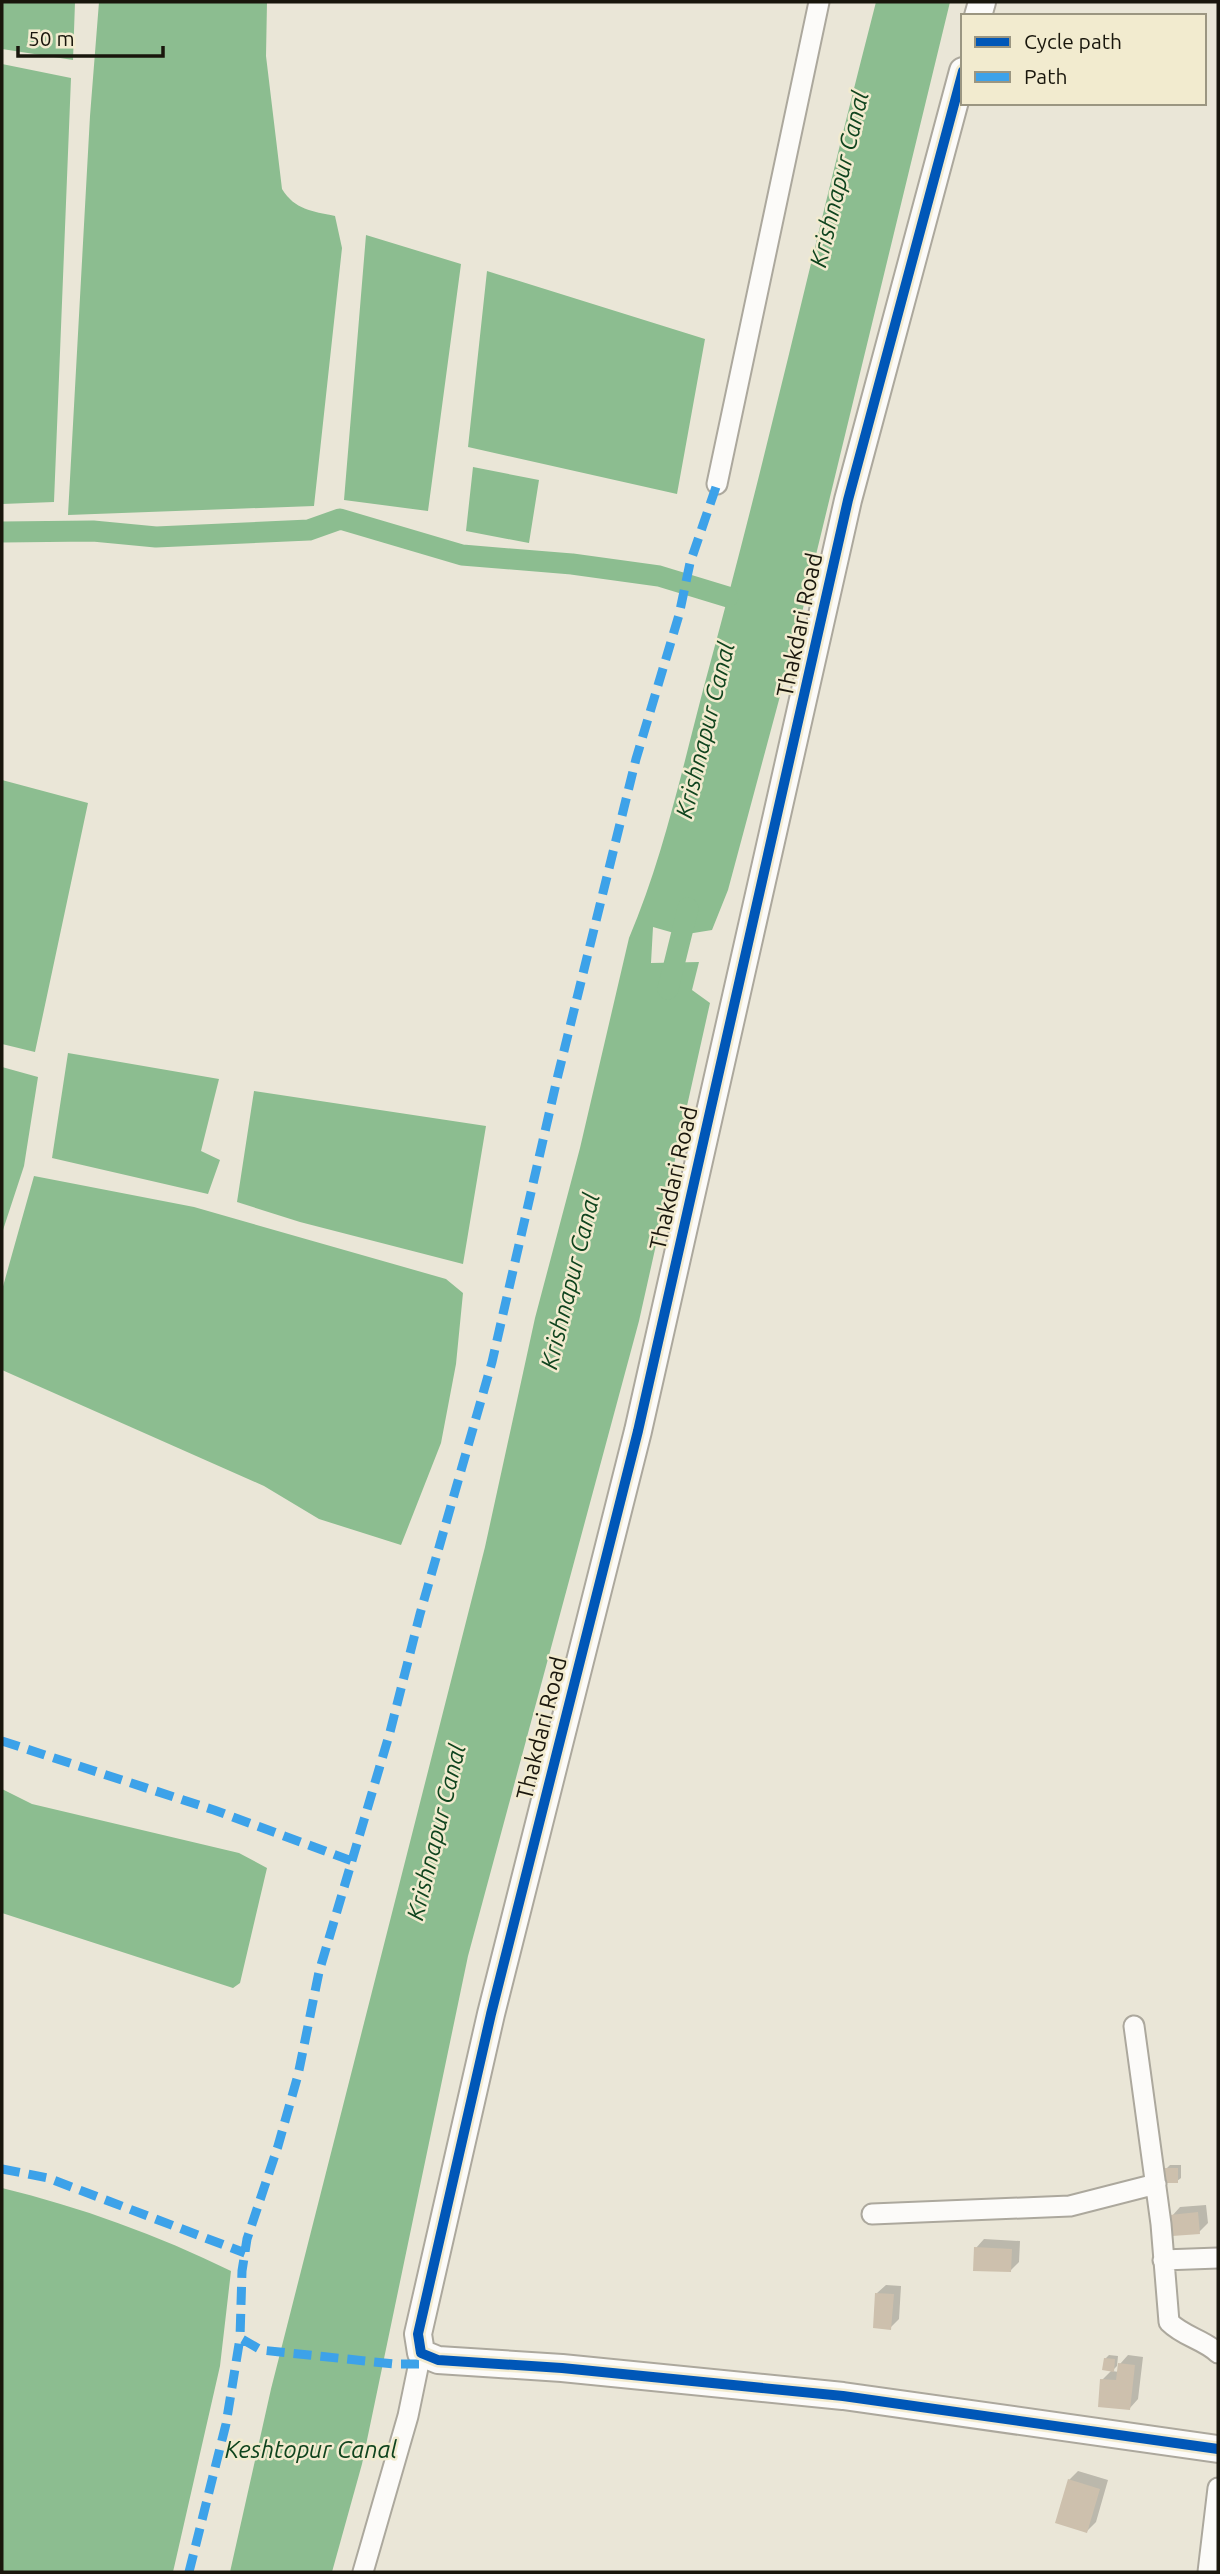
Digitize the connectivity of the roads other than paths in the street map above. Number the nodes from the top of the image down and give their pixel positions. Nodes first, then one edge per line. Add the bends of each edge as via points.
1 (819, 2) edge
2 (961, 78) edge
3 (717, 484) dead end
4 (1134, 2026) dead end
5 (1156, 2184) junction
6 (872, 2214) dead end
7 (1218, 2258) edge
8 (1164, 2260) junction
9 (421, 2353) junction
10 (1218, 2353) edge
11 (1218, 2449) edge
12 (1218, 2488) edge
13 (363, 2572) edge
14 (1208, 2572) edge

1 - 3 street
2 - 9 street, Thakdari Road via 848,500 638,1431 425,2294 418,2334
4 - 5 street
5 - 6 street via 1070,2206
5 - 8 street
7 - 8 street
8 - 10 street via 1170,2322
9 - 11 street via 438,2360 844,2396
9 - 13 street via 408,2416
12 - 14 street

